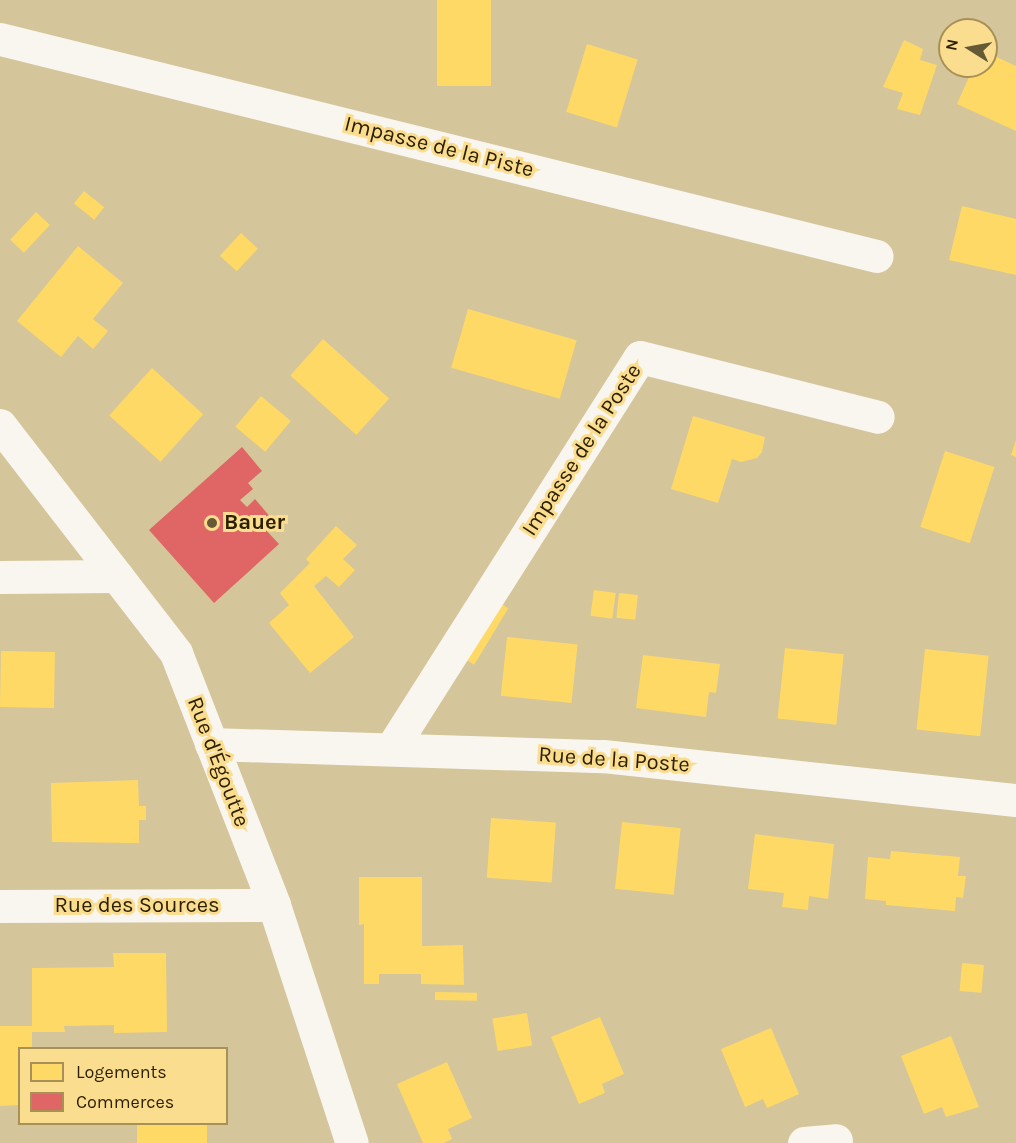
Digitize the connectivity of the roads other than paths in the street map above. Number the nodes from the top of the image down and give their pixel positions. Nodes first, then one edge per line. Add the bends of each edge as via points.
1 (0, 39) edge
2 (877, 256) dead end
3 (878, 417) dead end
4 (0, 425) edge
5 (117, 576) junction
6 (0, 577) edge
7 (211, 744) junction
8 (391, 749) junction
9 (1016, 800) edge
10 (274, 905) junction
11 (0, 906) edge
12 (836, 1140) dead end
13 (352, 1143) edge
14 (804, 1143) edge

1 - 2 street, Impasse de la Piste
3 - 8 street, Impasse de la Poste via 640,357
4 - 5 street, Rue d'Égoutte
5 - 6 street
5 - 7 street, Rue d'Égoutte via 176,652
7 - 8 street, Rue de la Poste
7 - 10 street, Rue d'Égoutte
8 - 9 street, Rue de la Poste via 603,756
10 - 11 street, Rue des Sources
10 - 13 street, Rue d'Égoutte
12 - 14 street

